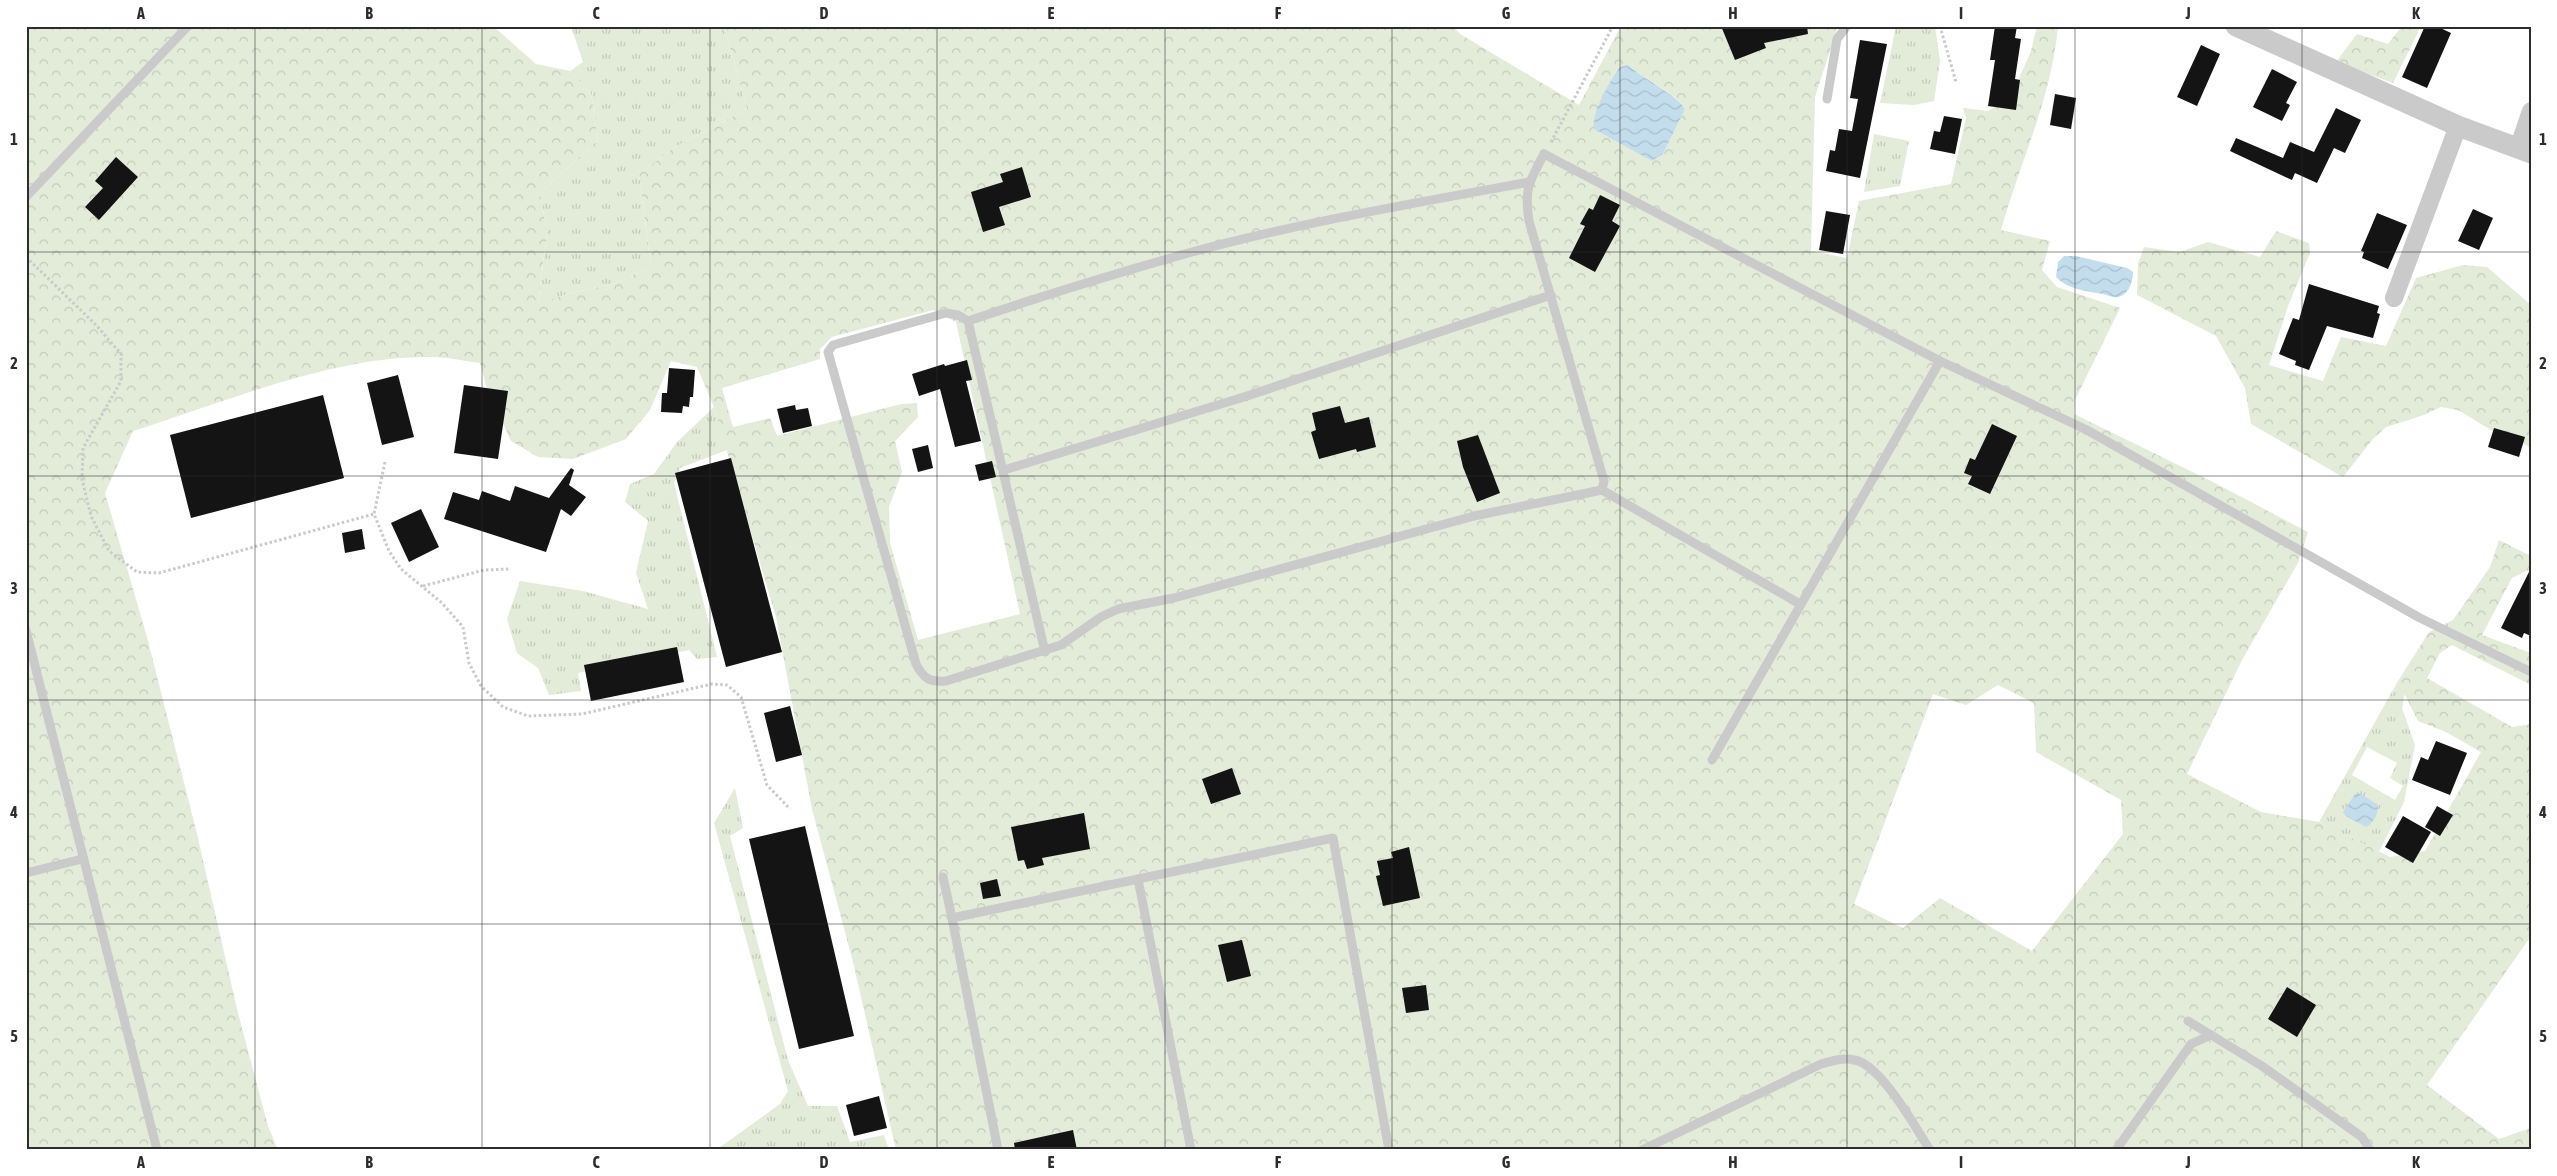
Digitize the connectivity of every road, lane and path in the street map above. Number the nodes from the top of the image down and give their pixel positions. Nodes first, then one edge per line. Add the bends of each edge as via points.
1 (188, 26) edge
2 (1613, 26) edge
3 (1847, 26) edge
4 (1940, 26) edge
5 (2236, 26) edge
6 (1956, 82) dead end
7 (1827, 99) dead end
8 (2531, 111) edge
9 (2458, 126) junction
10 (2525, 151) edge
11 (1544, 154) junction
12 (1529, 182) junction
13 (26, 197) edge
14 (26, 257) edge
15 (1551, 295) junction
16 (2394, 298) dead end
17 (968, 321) junction
18 (1940, 361) junction
19 (385, 462) dead end
20 (1004, 470) junction
21 (1602, 490) junction
22 (374, 514) junction
23 (511, 569) dead end
24 (423, 586) junction
25 (1800, 604) junction
26 (26, 630) edge
27 (1045, 652) junction
28 (2531, 672) edge
29 (1712, 760) dead end
30 (790, 809) dead end
31 (82, 859) junction
32 (26, 873) edge
33 (943, 877) dead end
34 (1138, 879) junction
35 (952, 918) junction
36 (2188, 1021) dead end
37 (2212, 1035) junction
38 (2119, 1148) edge
39 (157, 1150) edge
40 (998, 1150) edge
41 (1191, 1150) edge
42 (1389, 1150) edge
43 (1642, 1150) edge
44 (1930, 1150) edge
45 (2370, 1150) edge

1 - 13 lane
2 - 11 path
3 - 7 lane via 1837,39
4 - 6 path
5 - 9 street
8 - 10 street
9 - 10 street
9 - 16 street
11 - 12 lane
11 - 18 lane
12 - 15 lane via 1525,199 1529,221
12 - 17 lane via 1360,213 1194,252 1047,294
14 - 22 path via 121,354 121,381 83,448 82,479 91,516 109,551 137,572 159,573
15 - 20 lane via 1244,397
15 - 21 lane via 1604,481
17 - 20 lane
17 - 27 lane via 958,315 946,314 832,345 828,352 922,676 931,682 946,681
18 - 25 lane
18 - 28 lane via 2092,433 2420,618
19 - 22 path
20 - 27 lane
21 - 25 lane
21 - 27 lane via 1474,516 1174,598 1118,609
22 - 24 path via 388,551 401,569
23 - 24 path via 484,570
24 - 30 path via 463,627 469,663 481,686 503,707 528,716 582,714 712,684 727,685 741,697 767,785
25 - 29 lane
26 - 31 lane
31 - 32 lane
31 - 39 lane
33 - 35 lane
34 - 35 lane
34 - 41 lane
34 - 42 lane via 1333,838
35 - 40 lane
36 - 37 lane
37 - 38 lane via 2190,1044
37 - 45 lane via 2362,1137
43 - 44 lane via 1837,1059 1856,1060 1870,1067 1892,1093

